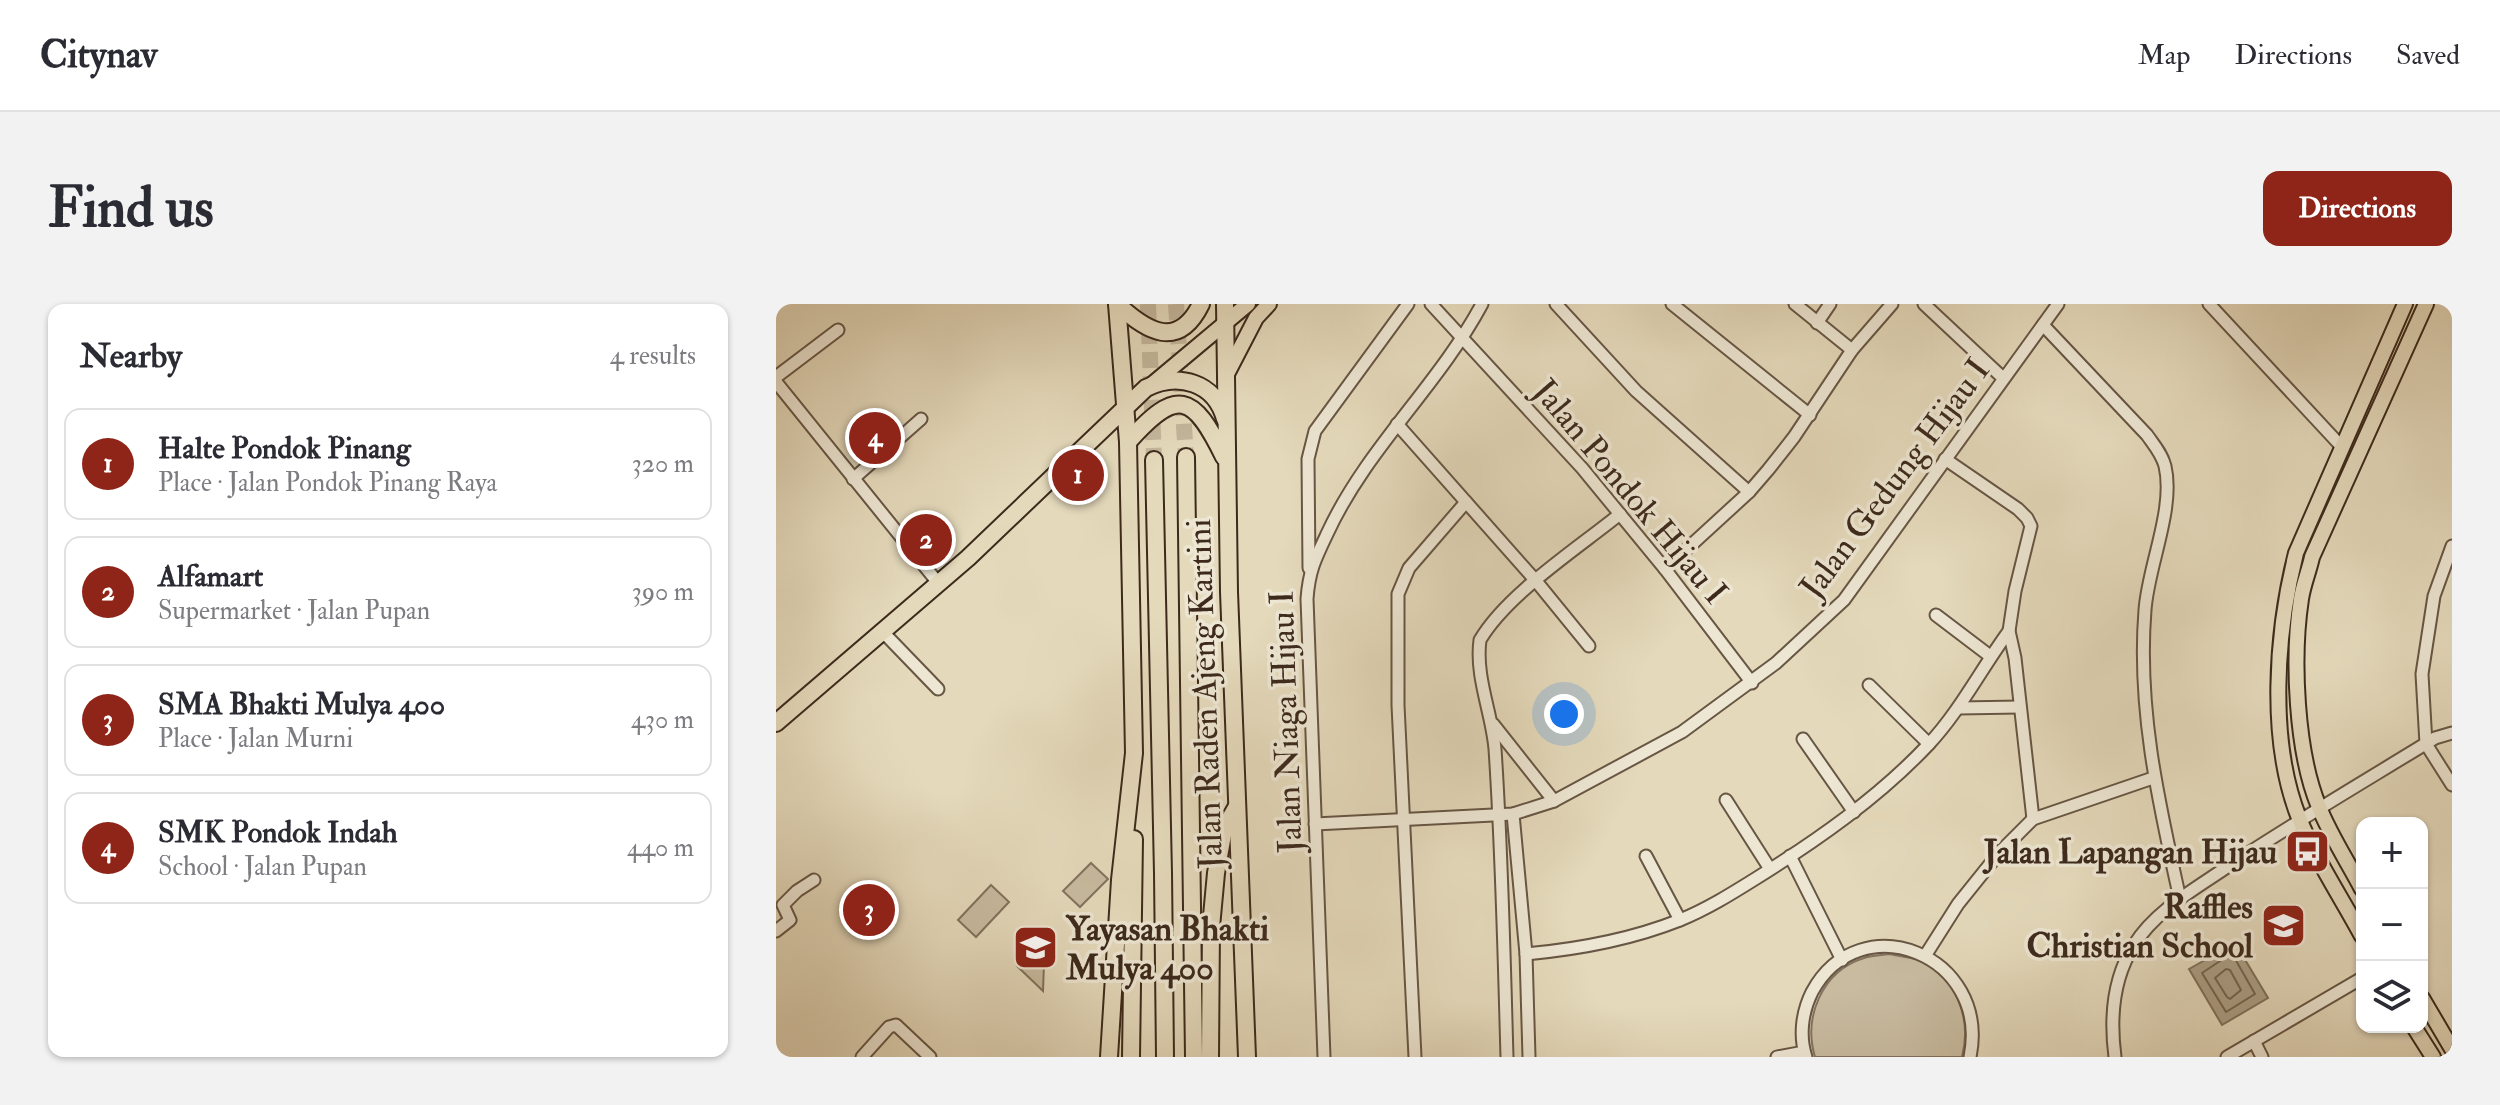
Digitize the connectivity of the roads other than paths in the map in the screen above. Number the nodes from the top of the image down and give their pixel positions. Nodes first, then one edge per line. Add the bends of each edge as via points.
1 (1117, 304) edge
2 (1201, 304) edge
3 (1225, 304) edge
4 (1248, 304) edge
5 (1269, 304) edge
6 (1408, 304) edge
7 (1431, 304) edge
8 (1482, 304) edge
9 (1556, 304) edge
10 (1672, 304) edge
11 (1795, 304) edge
12 (1830, 304) edge
13 (1892, 304) edge
14 (1924, 304) edge
15 (2058, 304) edge
16 (2209, 304) edge
17 (2405, 304) edge
18 (2426, 304) edge
19 (1227, 322) junction
20 (1817, 323) junction
21 (2043, 325) junction
22 (838, 330) dead end
23 (1464, 338) junction
24 (1852, 350) junction
25 (1228, 372) junction
26 (2003, 378) junction
27 (776, 379) edge
28 (1146, 388) junction
29 (1125, 410) junction
30 (1810, 415) junction
31 (921, 419) dead end
32 (1226, 424) junction
33 (1397, 424) junction
34 (1128, 442) junction
35 (2341, 446) junction
36 (1186, 457) tunnel mouth
37 (1945, 459) junction
38 (1154, 460) tunnel mouth
39 (1226, 461) junction
40 (853, 479) junction
41 (1749, 492) junction
42 (1466, 502) junction
43 (1620, 514) junction
44 (2452, 546) edge
45 (1665, 569) junction
46 (1309, 573) junction
47 (1536, 581) junction
48 (939, 584) junction
49 (1936, 615) dead end
50 (882, 631) junction
51 (2009, 631) junction
52 (1589, 646) dead end
53 (1990, 656) junction
54 (1752, 683) junction
55 (1869, 685) dead end
56 (938, 689) dead end
57 (2020, 707) junction
58 (1958, 708) junction
59 (776, 723) edge
60 (1493, 723) junction
61 (2452, 733) edge
62 (1803, 739) dead end
63 (1929, 744) junction
64 (2426, 744) junction
65 (2153, 778) junction
66 (2452, 785) edge
67 (1726, 800) dead end
68 (1554, 801) junction
69 (1237, 807) junction
70 (2319, 807) junction
71 (1854, 812) junction
72 (1129, 814) junction
73 (1506, 814) junction
74 (1404, 819) junction
75 (2033, 819) junction
76 (2300, 820) junction
77 (1315, 824) junction
78 (1646, 856) dead end
79 (1790, 856) junction
80 (1770, 869) junction
81 (2356, 878) edge
82 (814, 880) dead end
83 (2180, 899) junction
84 (1680, 920) junction
85 (2356, 925) edge
86 (776, 931) edge
87 (1526, 954) junction
88 (1925, 956) junction
89 (1842, 960) junction
90 (2356, 982) edge
91 (2428, 1008) edge
92 (1528, 1028) junction
93 (1507, 1029) junction
94 (2418, 1033) edge
95 (2254, 1041) junction
96 (2452, 1049) edge
97 (1805, 1054) edge
98 (862, 1057) edge
99 (930, 1057) edge
100 (1109, 1057) edge
101 (1131, 1057) edge
102 (1165, 1057) edge
103 (1194, 1057) edge
104 (1210, 1057) edge
105 (1247, 1057) edge
106 (1324, 1057) edge
107 (1415, 1057) edge
108 (1507, 1057) edge
109 (1529, 1057) edge
110 (1777, 1057) edge
111 (1970, 1057) edge
112 (2115, 1057) edge
113 (2227, 1057) edge
114 (2262, 1057) edge
115 (2433, 1057) edge

1 - 2 highway via 1149,330 1169,333 1185,326
1 - 29 highway, Jalan Raden Ajeng Kartini
3 - 19 highway, Jalan Raden Ajeng Kartini
4 - 19 main road
5 - 25 main road
6 - 46 street via 1310,442
7 - 23 street, Jalan Pondok Hijau I
8 - 23 street, Jalan Niaga Hijau I
9 - 41 street via 1636,391
10 - 30 street
11 - 20 street
12 - 20 street
13 - 24 street
14 - 26 street
15 - 21 street, Jalan Gedung Hijau I
16 - 35 street
17 - 35 main road
18 - 70 main road via 2312,557 2301,597 2300,731
19 - 25 highway, Jalan Raden Ajeng Kartini
19 - 28 main road
20 - 24 street
21 - 26 street, Jalan Gedung Hijau I
21 - 65 street via 2147,435 2165,466 2168,491 2143,634
22 - 27 street
23 - 33 street, Jalan Niaga Hijau I
23 - 43 street, Jalan Pondok Hijau I
24 - 30 street
25 - 32 highway, Jalan Raden Ajeng Kartini
26 - 37 street, Jalan Gedung Hijau I
27 - 40 street
28 - 29 highway
28 - 32 highway via 1168,380 1191,382 1218,403
29 - 34 highway, Jalan Raden Ajeng Kartini
29 - 48 highway
30 - 41 street
31 - 40 street
32 - 39 highway, Jalan Raden Ajeng Kartini
33 - 42 street
33 - 46 street, Jalan Niaga Hijau I via 1343,500
34 - 39 highway via 1161,409 1191,407 1205,421
34 - 72 highway, Jalan Raden Ajeng Kartini via 1134,753
35 - 76 main road via 2296,553 2285,594 2279,686 2282,740 2286,780
36 - 103 highway
37 - 51 street via 2018,509 2031,526
37 - 54 street, Jalan Gedung Hijau I via 1844,600
38 - 102 highway
39 - 69 highway, Jalan Raden Ajeng Kartini
40 - 48 street
41 - 45 street
42 - 47 street
42 - 74 street via 1409,568 1398,594
43 - 45 street, Jalan Pondok Hijau I
43 - 47 street
44 - 64 street via 2427,631 2422,674
45 - 54 street, Jalan Pondok Hijau I
46 - 77 street, Jalan Niaga Hijau I
47 - 52 street
47 - 60 street via 1480,640 1481,679
48 - 50 highway
49 - 53 street
50 - 56 street
50 - 59 highway
51 - 53 street
51 - 57 street
53 - 58 street
54 - 68 street, Jalan Gedung Hijau I via 1682,732
55 - 63 street
57 - 58 street
57 - 75 street
58 - 63 street
60 - 68 street
60 - 73 street via 1498,799
61 - 64 street
62 - 71 street
63 - 71 street
64 - 66 street
64 - 70 street
65 - 75 street
65 - 83 street
67 - 80 street
68 - 73 street, Jalan Gedung Hijau I
69 - 104 highway via 1224,829 1216,873
69 - 105 highway, Jalan Raden Ajeng Kartini
70 - 76 street
70 - 81 main road
71 - 79 street
72 - 100 highway, Jalan Raden Ajeng Kartini
72 - 101 highway via 1134,842
73 - 74 street, Jalan Gedung Hijau I
73 - 87 street via 1519,871
73 - 93 street
74 - 77 street, Jalan Gedung Hijau I
74 - 107 street
75 - 88 street via 1958,904
76 - 83 street
76 - 85 main road
77 - 106 street, Jalan Niaga Hijau I
78 - 84 street
79 - 80 street
79 - 89 street
80 - 84 street
82 - 86 street via 783,905 790,920
83 - 112 street via 2136,942 2121,970 2113,1015
84 - 87 street via 1594,947
87 - 92 street
88 - 89 street via 1900,948 1874,948
88 - 111 street via 1957,982 1967,1000 1973,1030
89 - 97 street via 1808,999 1802,1034
90 - 95 street
91 - 96 main road
92 - 93 street
92 - 109 street
93 - 108 street
94 - 115 main road
95 - 113 street
95 - 114 street
97 - 110 street
98 - 99 street via 896,1025

